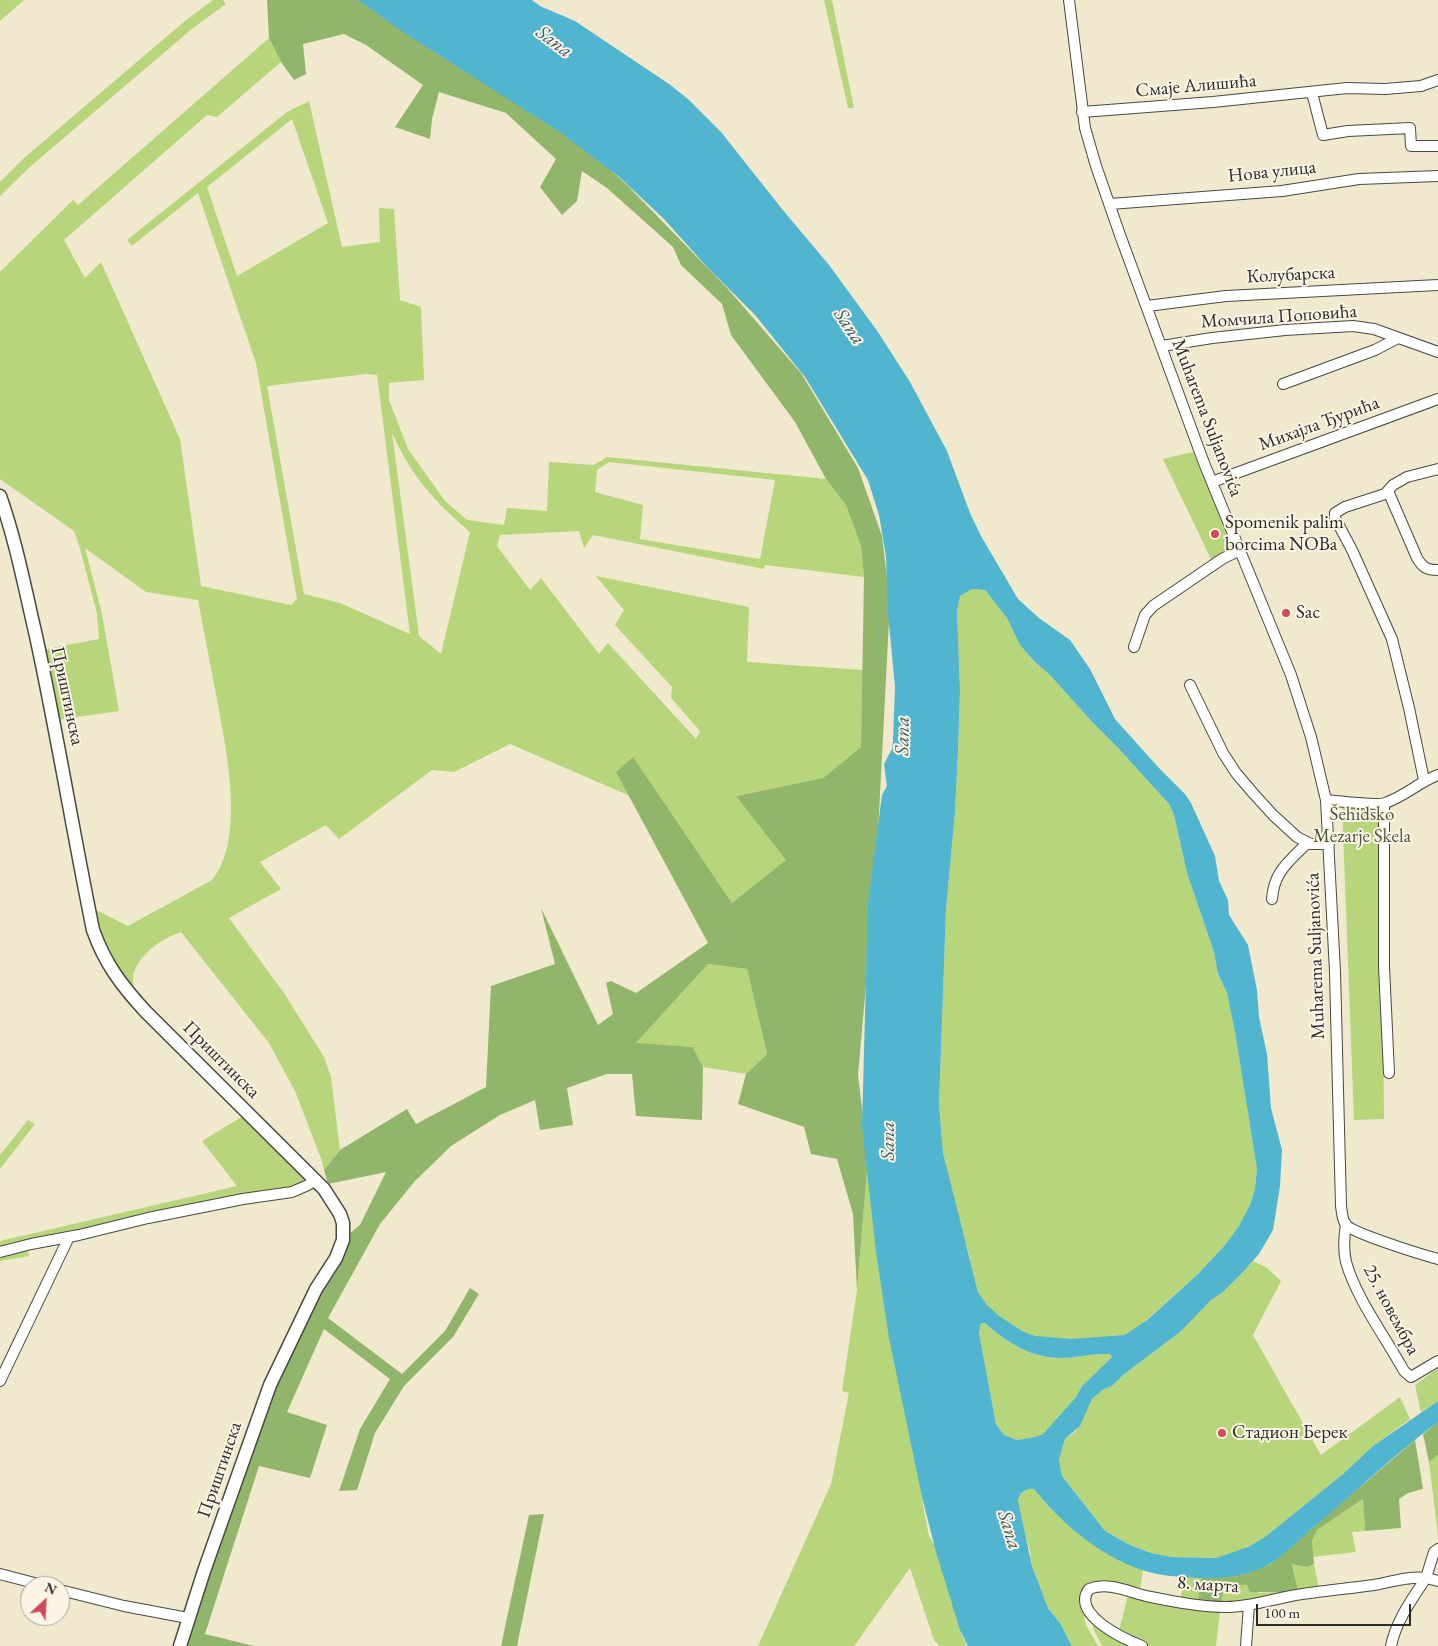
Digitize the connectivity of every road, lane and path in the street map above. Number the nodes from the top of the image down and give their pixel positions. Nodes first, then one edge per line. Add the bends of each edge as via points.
1 (1069, 0) edge
2 (1438, 80) edge
3 (1312, 93) junction
4 (1082, 112) junction
5 (1438, 146) edge
6 (1438, 176) edge
7 (1110, 204) junction
8 (1438, 285) edge
9 (1147, 306) junction
10 (1398, 338) junction
11 (1162, 346) junction
12 (1438, 352) edge
13 (1283, 384) dead end
14 (1438, 399) edge
15 (1438, 469) edge
16 (1212, 482) junction
17 (1388, 491) junction
18 (0, 496) edge
19 (1240, 550) junction
20 (1438, 570) edge
21 (1134, 647) dead end
22 (1190, 685) dead end
23 (1438, 775) edge
24 (1424, 780) junction
25 (1326, 800) junction
26 (1384, 804) junction
27 (1307, 843) junction
28 (1329, 844) junction
29 (1272, 899) dead end
30 (1389, 1073) dead end
31 (315, 1180) junction
32 (1346, 1224) junction
33 (69, 1237) junction
34 (0, 1252) edge
35 (1438, 1259) edge
36 (1438, 1361) edge
37 (0, 1381) edge
38 (1438, 1549) edge
39 (0, 1574) edge
40 (1426, 1578) junction
41 (20, 1579) edge
42 (1438, 1582) edge
43 (70, 1592) edge
44 (1249, 1605) junction
45 (188, 1618) junction
46 (180, 1646) edge
47 (1142, 1646) edge
48 (1246, 1646) edge
49 (1391, 1646) edge

1 - 4 street, Muharema Suljanovića
2 - 3 street, Смаје Алишића via 1422,86 1385,90 1347,88
3 - 4 street, Смаје Алишића
3 - 5 street via 1323,135 1410,128 1411,146
4 - 7 street, Muharema Suljanovića via 1084,128
6 - 7 street, Нова улица via 1359,179 1282,191
7 - 9 street, Muharema Suljanovića
8 - 9 street, Колубарска via 1226,296
9 - 11 street, Muharema Suljanovića
10 - 11 street, Момчила Поповића via 1374,329 1353,326 1220,337
10 - 12 street, Момчила Поповића
10 - 13 street via 1375,350
11 - 16 street, Muharema Suljanovića
14 - 16 street, Михајла Ђурића
15 - 17 street via 1407,477
16 - 19 street, Muharema Suljanovića
17 - 20 street via 1422,566
17 - 24 street via 1378,498 1335,513 1392,639
18 - 31 street, Приштинска via 29,604 93,930 100,950 120,982 146,1012
19 - 21 street via 1153,606 1145,616
19 - 25 street, Muharema Suljanovića via 1291,675 1311,737
22 - 27 street via 1236,773 1288,830
23 - 24 street
24 - 26 street
25 - 26 street
25 - 28 street, Muharema Suljanovića
26 - 30 street via 1384,966
27 - 28 street
27 - 29 street via 1285,864 1276,878
28 - 32 street, Muharema Suljanovića via 1341,1206
31 - 33 street via 292,1192 195,1208
31 - 45 street, Приштинска via 340,1214 343,1240 270,1385
32 - 35 street via 1364,1234
32 - 36 street, 25. новембра via 1346,1261 1355,1286 1404,1371 1411,1377
33 - 34 street
33 - 37 street
38 - 40 street via 1434,1552
39 - 41 street
40 - 42 street
40 - 44 street, 8. марта via 1409,1578
40 - 49 street via 1408,1604
43 - 45 street
44 - 47 street, 8. марта via 1204,1606 1147,1596 1114,1586 1100,1585 1089,1589 1084,1597 1088,1612 1102,1624
44 - 48 street
45 - 46 street, Приштинска

